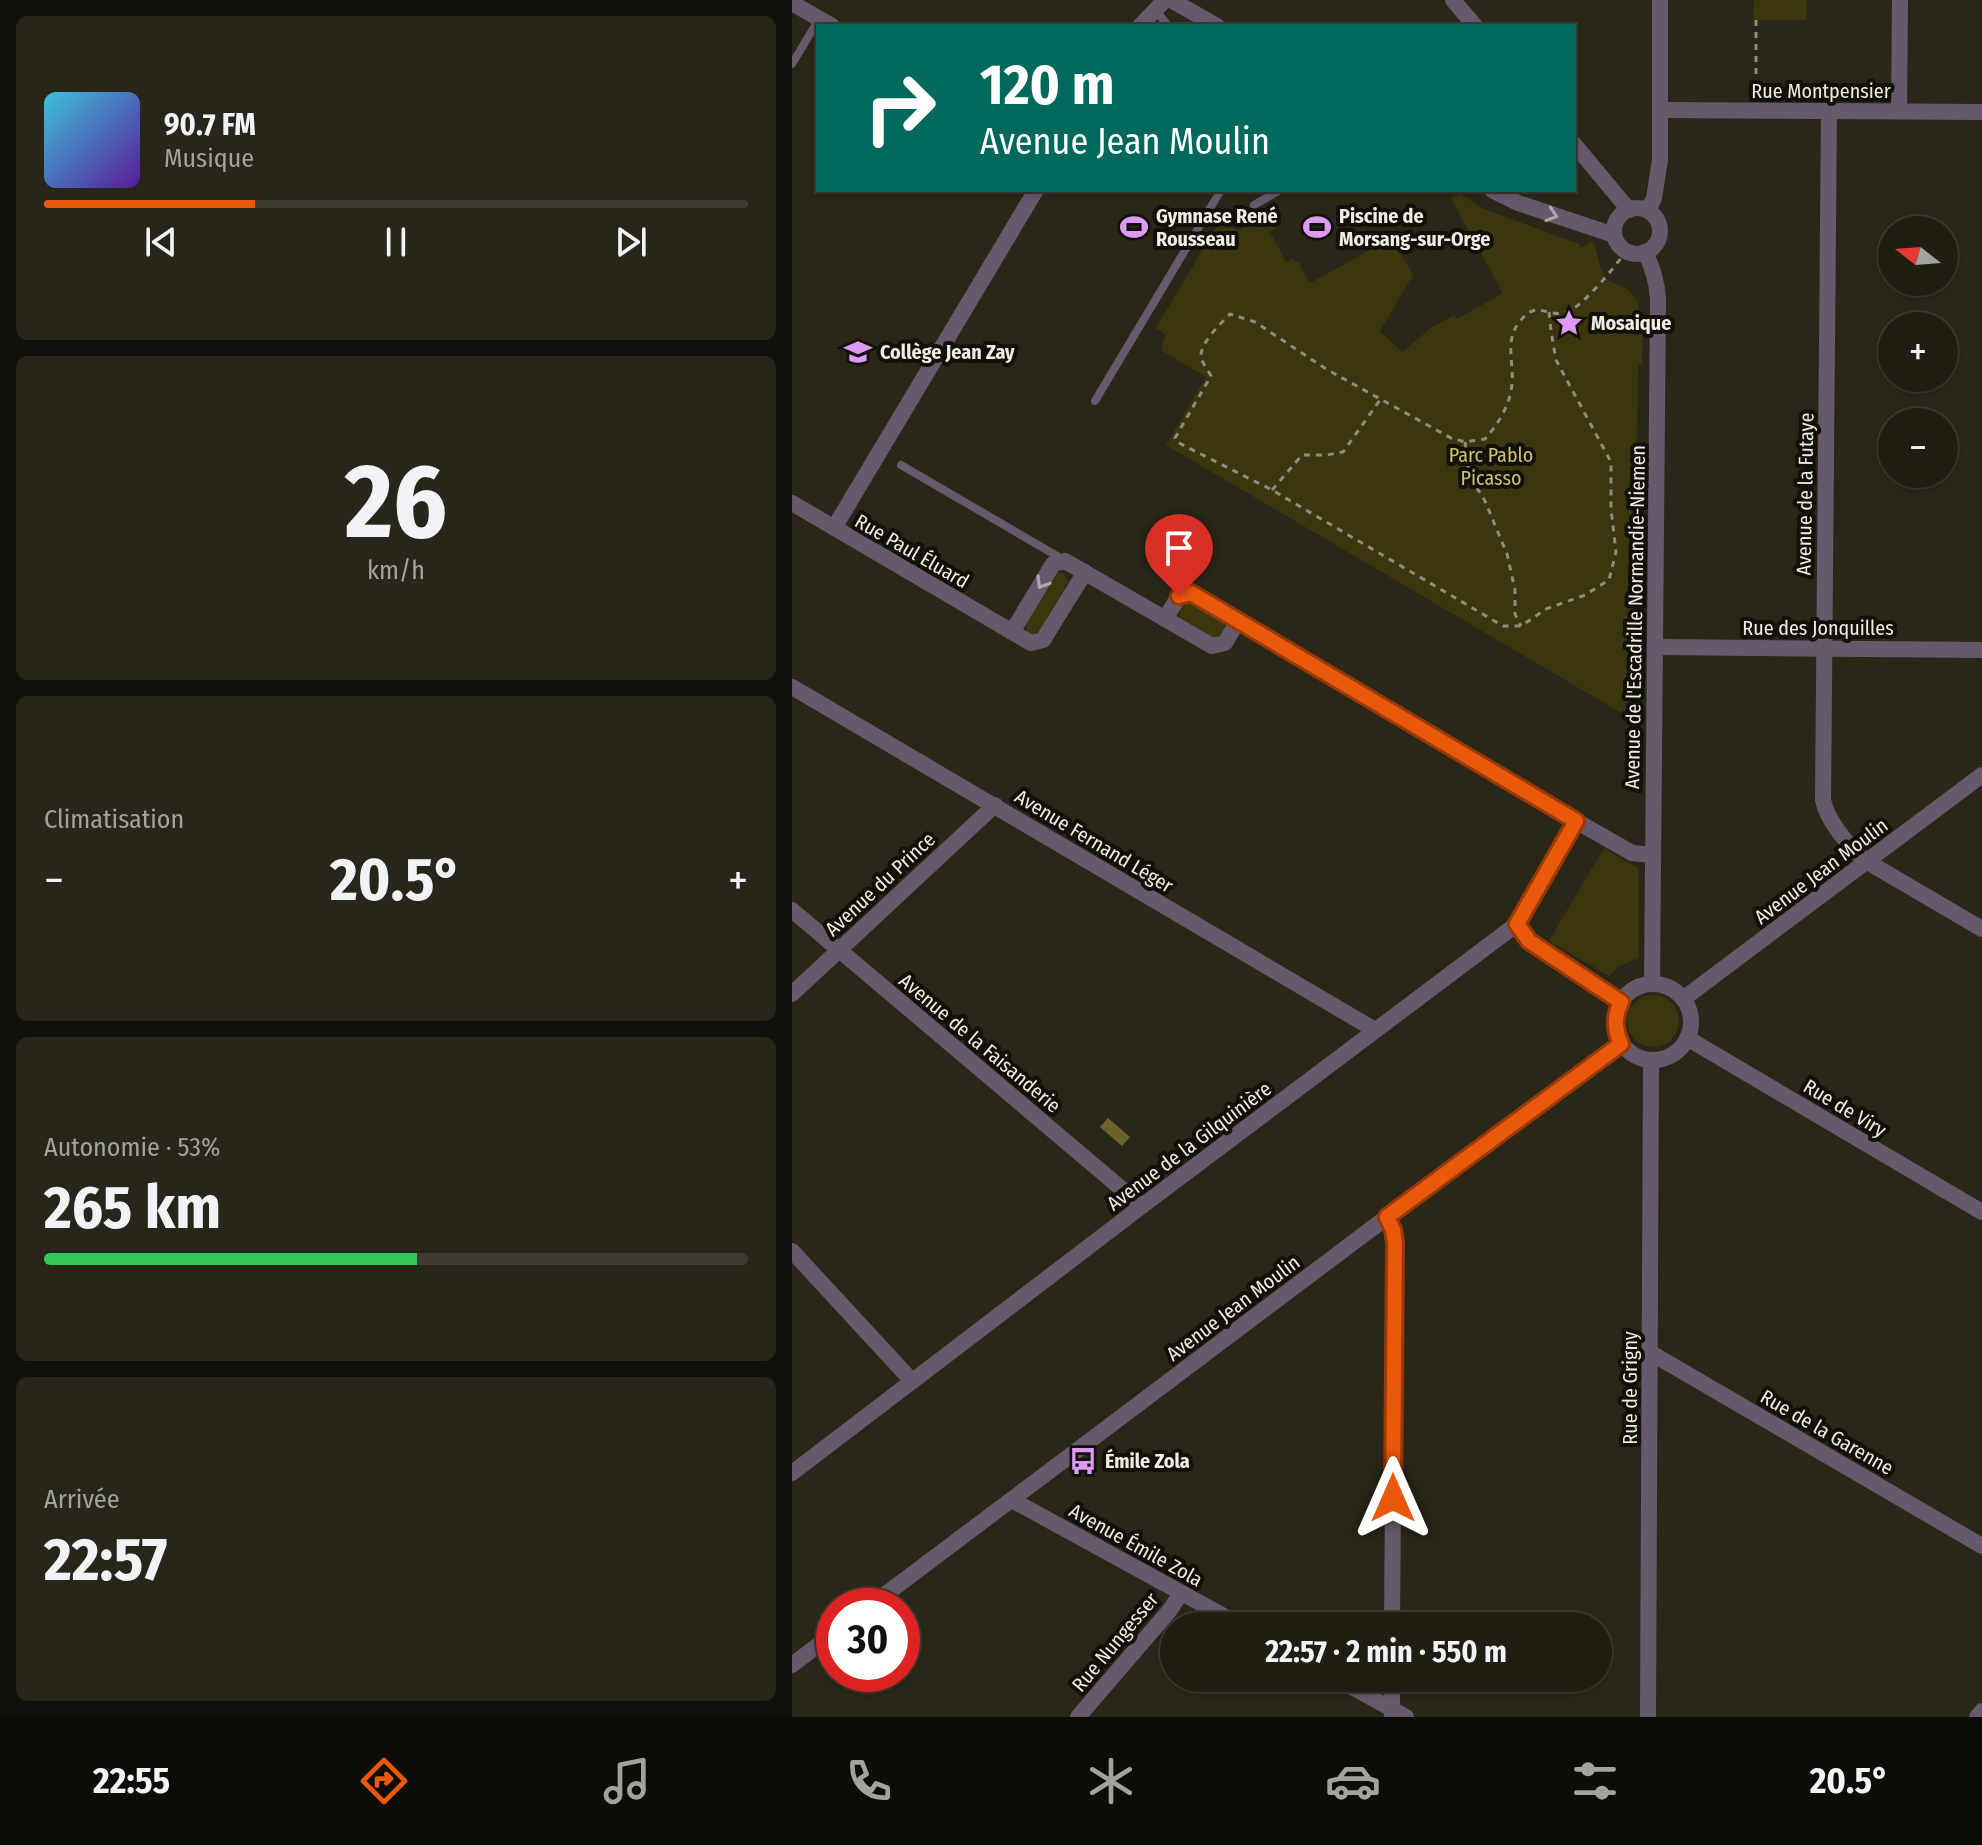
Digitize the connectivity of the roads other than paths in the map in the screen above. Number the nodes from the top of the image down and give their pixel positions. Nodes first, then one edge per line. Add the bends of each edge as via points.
1 (1453, 0) edge
2 (1660, 0) edge
3 (1900, 0) edge
4 (792, 3) edge
5 (1164, 3) edge
6 (825, 22) edge
7 (1142, 24) edge
8 (1168, 24) edge
9 (1212, 24) edge
10 (1473, 24) edge
11 (816, 33) edge
12 (792, 64) edge
13 (1660, 110) junction
14 (1899, 110) junction
15 (1829, 112) junction
16 (1982, 112) edge
17 (1576, 146) edge
18 (1035, 192) edge
19 (1220, 192) edge
20 (1277, 192) edge
21 (1496, 192) edge
22 (1254, 205) dead end
23 (1629, 210) junction
24 (1648, 211) junction
25 (1614, 235) junction
26 (1645, 252) junction
27 (1095, 401) dead end
28 (901, 465) dead end
29 (792, 503) edge
30 (834, 528) junction
31 (1065, 561) junction
32 (1085, 572) junction
33 (1165, 619) junction
34 (1238, 621) junction
35 (1012, 632) junction
36 (1655, 647) junction
37 (1824, 648) junction
38 (1982, 650) edge
39 (792, 687) edge
40 (1982, 775) edge
41 (995, 805) junction
42 (1576, 821) junction
43 (1652, 855) junction
44 (1866, 861) junction
45 (792, 910) edge
46 (1517, 924) junction
47 (1982, 929) edge
48 (839, 949) junction
49 (1652, 984) junction
50 (792, 994) edge
51 (1683, 999) junction
52 (1621, 1002) junction
53 (1375, 1030) junction
54 (1687, 1038) junction
55 (1621, 1044) junction
56 (1651, 1060) junction
57 (1142, 1206) junction
58 (1982, 1212) edge
59 (1387, 1217) junction
60 (792, 1251) edge
61 (1651, 1353) junction
62 (912, 1381) junction
63 (792, 1473) edge
64 (1012, 1500) junction
65 (1982, 1546) edge
66 (894, 1588) edge
67 (1181, 1593) junction
68 (1216, 1612) edge
69 (1392, 1612) edge
70 (816, 1647) edge
71 (792, 1665) edge
72 (1358, 1692) edge
73 (1393, 1692) edge
74 (1982, 1711) edge
75 (1394, 1715) edge
76 (1078, 1717) edge
77 (1648, 1717) edge
78 (1977, 1717) edge

1 - 10 street
2 - 13 street
3 - 14 street
4 - 6 street
5 - 7 street
5 - 8 lane
5 - 9 street
11 - 12 lane
13 - 15 street, Rue Montpensier
13 - 24 street via 1658,171
14 - 15 street, Rue Montpensier
14 - 16 street, Rue Montpensier
15 - 37 street, Avenue de la Futaye
17 - 23 street
18 - 30 street
19 - 27 lane
20 - 22 lane
21 -> 25 street
23 - 24 street
23 - 25 street via 1619,217
24 - 26 street via 1660,229 1656,243
25 - 26 street via 1626,251
26 - 36 street, Avenue de l'Escadrille Normandie-Niemen via 1658,299
28 - 31 lane
29 - 30 street, Rue Paul Éluard
30 - 35 street, Rue Paul Éluard
31 - 32 street
31 -> 35 street via 1053,564
32 - 33 street
32 - 35 street, Rue Paul Éluard via 1043,640 1031,643
33 - 34 street via 1212,646 1225,643
33 - 34 street via 1179,596 1191,593
34 - 42 street
36 - 37 street, Rue des Jonquilles
36 - 43 street, Avenue de l'Escadrille Normandie-Niemen
37 - 38 street, Rue des Jonquilles
37 - 44 street, Avenue de la Futaye via 1825,812
39 - 41 street, Avenue Fernand Léger
40 - 44 street, Avenue Jean Moulin
41 - 48 street, Avenue du Prince
41 - 53 street, Avenue Fernand Léger
42 - 43 street via 1632,853
42 - 46 street, Avenue de la Gilquinière
43 - 49 street, Avenue de l'Escadrille Normandie-Niemen
44 - 47 street, Avenue de la Futaye
44 - 51 street, Avenue Jean Moulin
45 - 48 street, Avenue de la Faisanderie
46 - 52 street via 1529,941
46 - 53 street, Avenue de la Gilquinière
48 - 50 street, Avenue du Prince
48 - 57 street, Avenue de la Faisanderie
49 - 51 street
49 - 52 street via 1629,992
51 - 54 street via 1691,1018
52 - 55 street via 1615,1023
53 - 57 street, Avenue de la Gilquinière
54 - 56 street via 1672,1055
54 - 58 street, Rue de Viry
55 - 56 street
55 - 59 street, Avenue Jean Moulin
56 - 61 street, Rue de Grigny
57 - 62 street, Avenue de la Gilquinière
59 - 64 street, Avenue Jean Moulin
59 - 69 street via 1395,1243
60 - 62 street
61 - 65 street, Rue de la Garenne
61 - 77 street, Rue de Grigny
62 - 63 street, Avenue de la Gilquinière
64 - 66 street, Avenue Jean Moulin
64 - 67 street, Avenue Émile Zola
67 - 68 street, Avenue Émile Zola
67 - 76 street, Rue Nungesser
70 - 71 street
72 - 75 street
73 - 75 street
74 - 78 street

